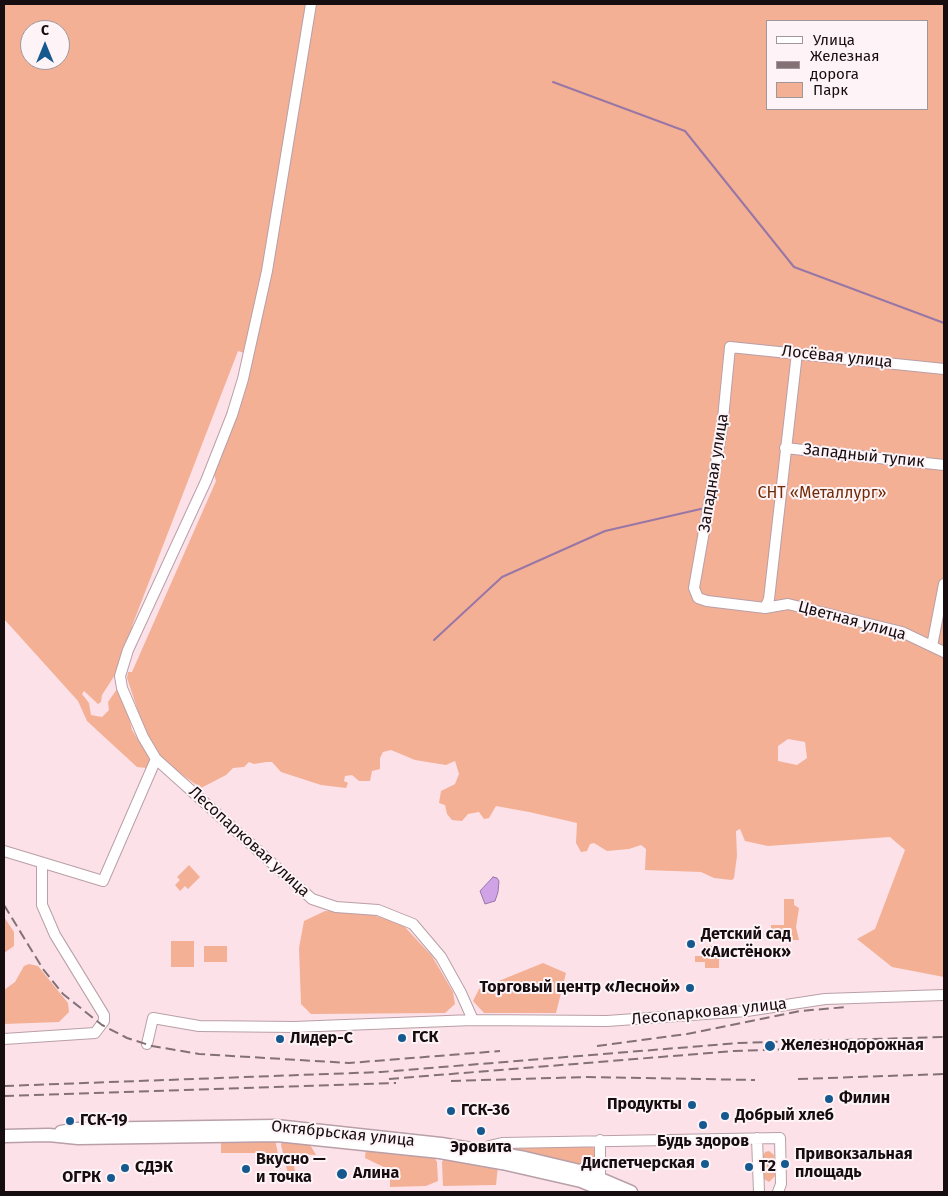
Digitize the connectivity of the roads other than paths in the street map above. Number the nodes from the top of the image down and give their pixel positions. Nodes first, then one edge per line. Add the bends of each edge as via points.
1 (310, 4) edge
2 (730, 347) joint
3 (797, 353) junction
4 (944, 369) edge
5 (785, 448) junction
6 (944, 465) edge
7 (944, 584) edge
8 (698, 598) joint
9 (765, 608) junction
10 (932, 646) junction
11 (944, 652) edge
12 (156, 759) junction
13 (4, 851) edge
14 (42, 863) junction
15 (944, 996) edge
16 (473, 1020) junction
17 (4, 1039) edge
18 (147, 1044) dead end
19 (4, 1136) edge
20 (757, 1138) junction
21 (600, 1140) junction
22 (479, 1154) junction
23 (600, 1180) junction
24 (608, 1192) edge
25 (631, 1192) edge
26 (759, 1192) edge
27 (778, 1192) edge

1 - 12 street, Лесопарковая улица via 267,271 243,379 206,481 128,650 120,676 143,737
2 - 3 street, Лосёвая улица
2 - 8 street, Западная улица via 722,429 702,550 694,579
3 - 4 street, Лосёвая улица
3 - 5 street
5 - 6 street, Западный тупик
5 - 9 street
7 - 10 street
8 - 9 street, Цветная улица
9 - 10 street, Цветная улица via 788,604 902,632
10 - 11 street, Цветная улица
12 - 14 street via 103,881
12 - 16 street, Лесопарковая улица via 312,900 326,905 378,910 413,924 441,957
13 - 14 street
14 - 17 street via 42,905 55,935 104,1018 103,1023 95,1033
15 - 16 street, Лесопарковая улица via 825,999 756,1010 607,1022
16 - 18 street, Лесопарковая улица via 294,1027 199,1026 153,1018
19 - 22 main road, Октябрьская улица via 78,1138 277,1134
20 - 21 street
20 - 26 street
20 - 27 street via 780,1138 781,1184
21 - 22 street via 502,1143
21 - 23 street
22 - 23 main road, Октябрьская улица via 525,1158 584,1172
22 - 24 main road, Октябрьская улица via 581,1181
23 - 25 main road, Октябрьская улица

